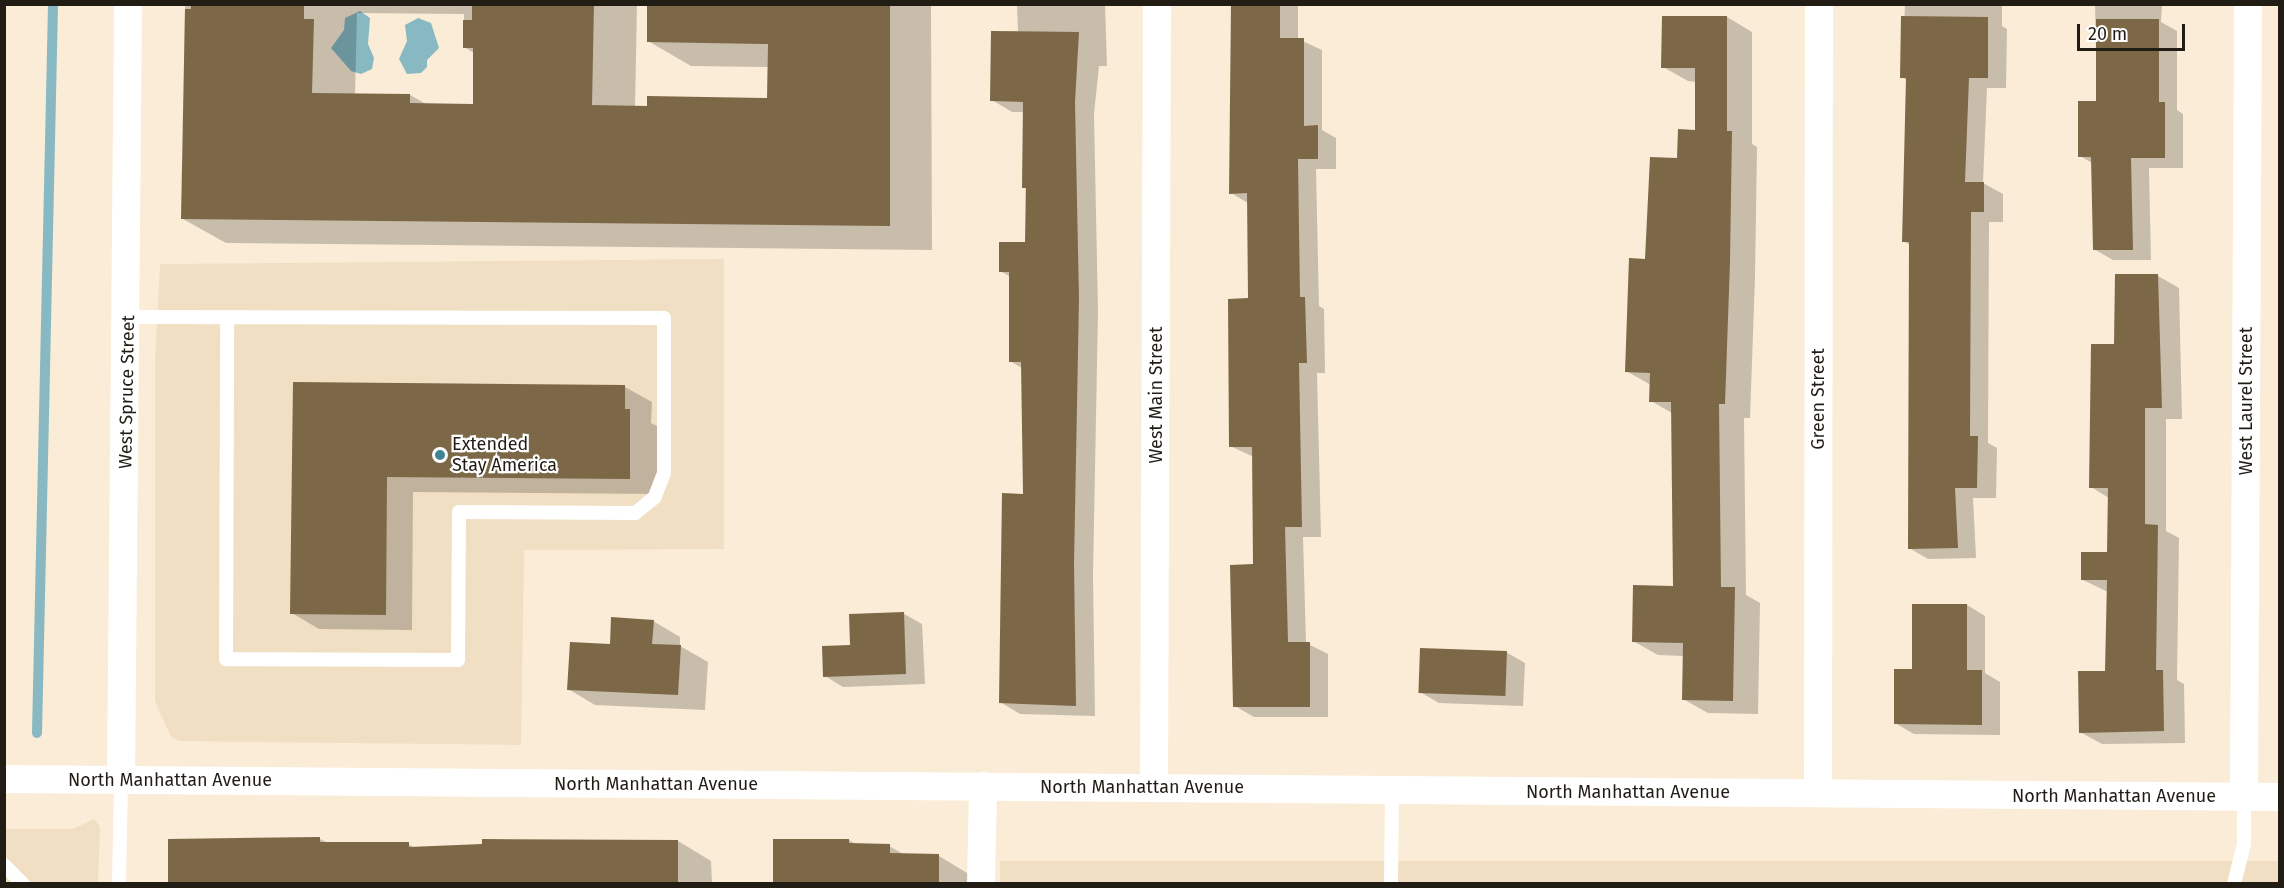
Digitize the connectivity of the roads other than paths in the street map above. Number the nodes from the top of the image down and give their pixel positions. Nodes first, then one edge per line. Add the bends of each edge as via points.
1 (128, 4) edge
2 (1157, 4) edge
3 (1819, 4) edge
4 (2248, 4) edge
5 (128, 316) junction
6 (227, 318) junction
7 (4, 779) edge
8 (121, 780) junction
9 (983, 786) junction
10 (1154, 786) junction
11 (1392, 790) junction
12 (1818, 793) junction
13 (2244, 797) junction
14 (2280, 797) edge
15 (4, 865) edge
16 (23, 884) edge
17 (119, 884) edge
18 (981, 884) edge
19 (1391, 884) edge
20 (2234, 884) edge

1 - 5 street, West Spruce Street
2 - 10 street, West Main Street
3 - 12 street, Green Street
4 - 13 street, West Laurel Street
5 - 6 lane
5 - 8 street, West Spruce Street
6 - 6 lane via 664,318 664,473 655,497 635,513 459,512 458,660 226,659
7 - 8 street, North Manhattan Avenue
8 - 9 street, North Manhattan Avenue
8 - 17 lane
9 - 10 street, North Manhattan Avenue
9 - 18 street
10 - 11 street, North Manhattan Avenue
11 - 12 street, North Manhattan Avenue
11 - 19 lane
12 - 13 street, North Manhattan Avenue
13 - 14 street, North Manhattan Avenue
13 - 20 lane via 2244,844
15 - 16 lane

